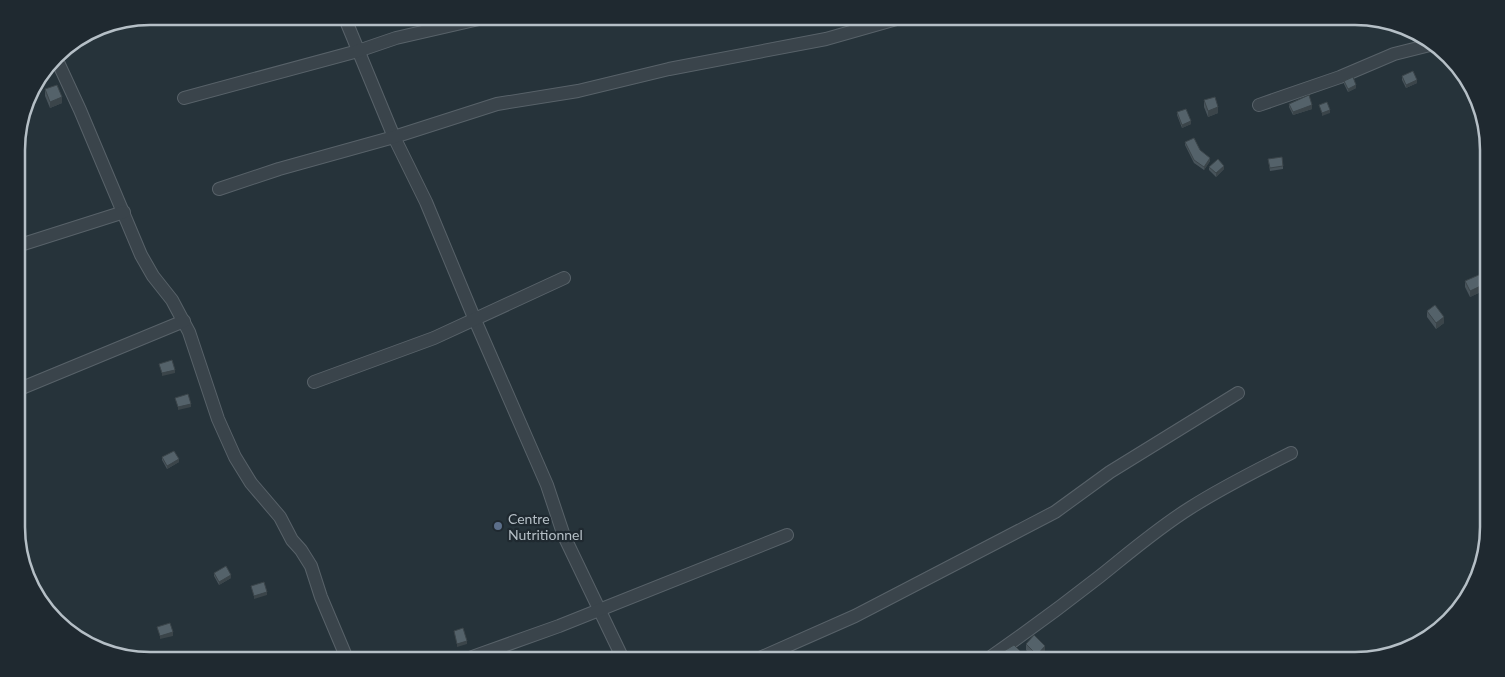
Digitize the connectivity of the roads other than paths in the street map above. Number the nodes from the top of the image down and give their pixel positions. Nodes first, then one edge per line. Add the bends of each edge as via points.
1 (348, 25) edge
2 (453, 25) edge
3 (875, 25) edge
4 (1424, 46) edge
5 (358, 51) junction
6 (59, 65) edge
7 (184, 98) dead end
8 (1259, 105) dead end
9 (394, 137) junction
10 (219, 189) dead end
11 (124, 212) junction
12 (25, 243) edge
13 (564, 278) dead end
14 (475, 320) junction
15 (184, 321) junction
16 (314, 382) dead end
17 (25, 387) edge
18 (1238, 393) dead end
19 (1291, 453) dead end
20 (786, 535) dead end
21 (601, 610) junction
22 (344, 652) edge
23 (486, 652) edge
24 (620, 652) edge
25 (773, 652) edge
26 (996, 652) edge

1 - 5 street
2 - 5 street
3 - 9 street via 826,39 688,65 578,91 496,104
4 - 8 street via 1394,54
5 - 7 street
5 - 9 street
6 - 11 street
9 - 10 street
9 - 14 street via 426,202
11 - 12 street
11 - 15 street via 149,269
13 - 14 street
14 - 16 street
14 - 21 street via 547,485 564,536
15 - 17 street
15 - 22 street via 204,382 235,458 280,517 311,566
18 - 25 street via 1110,472 1055,512 855,616
19 - 26 street via 1190,508
20 - 21 street
21 - 23 street
21 - 24 street

